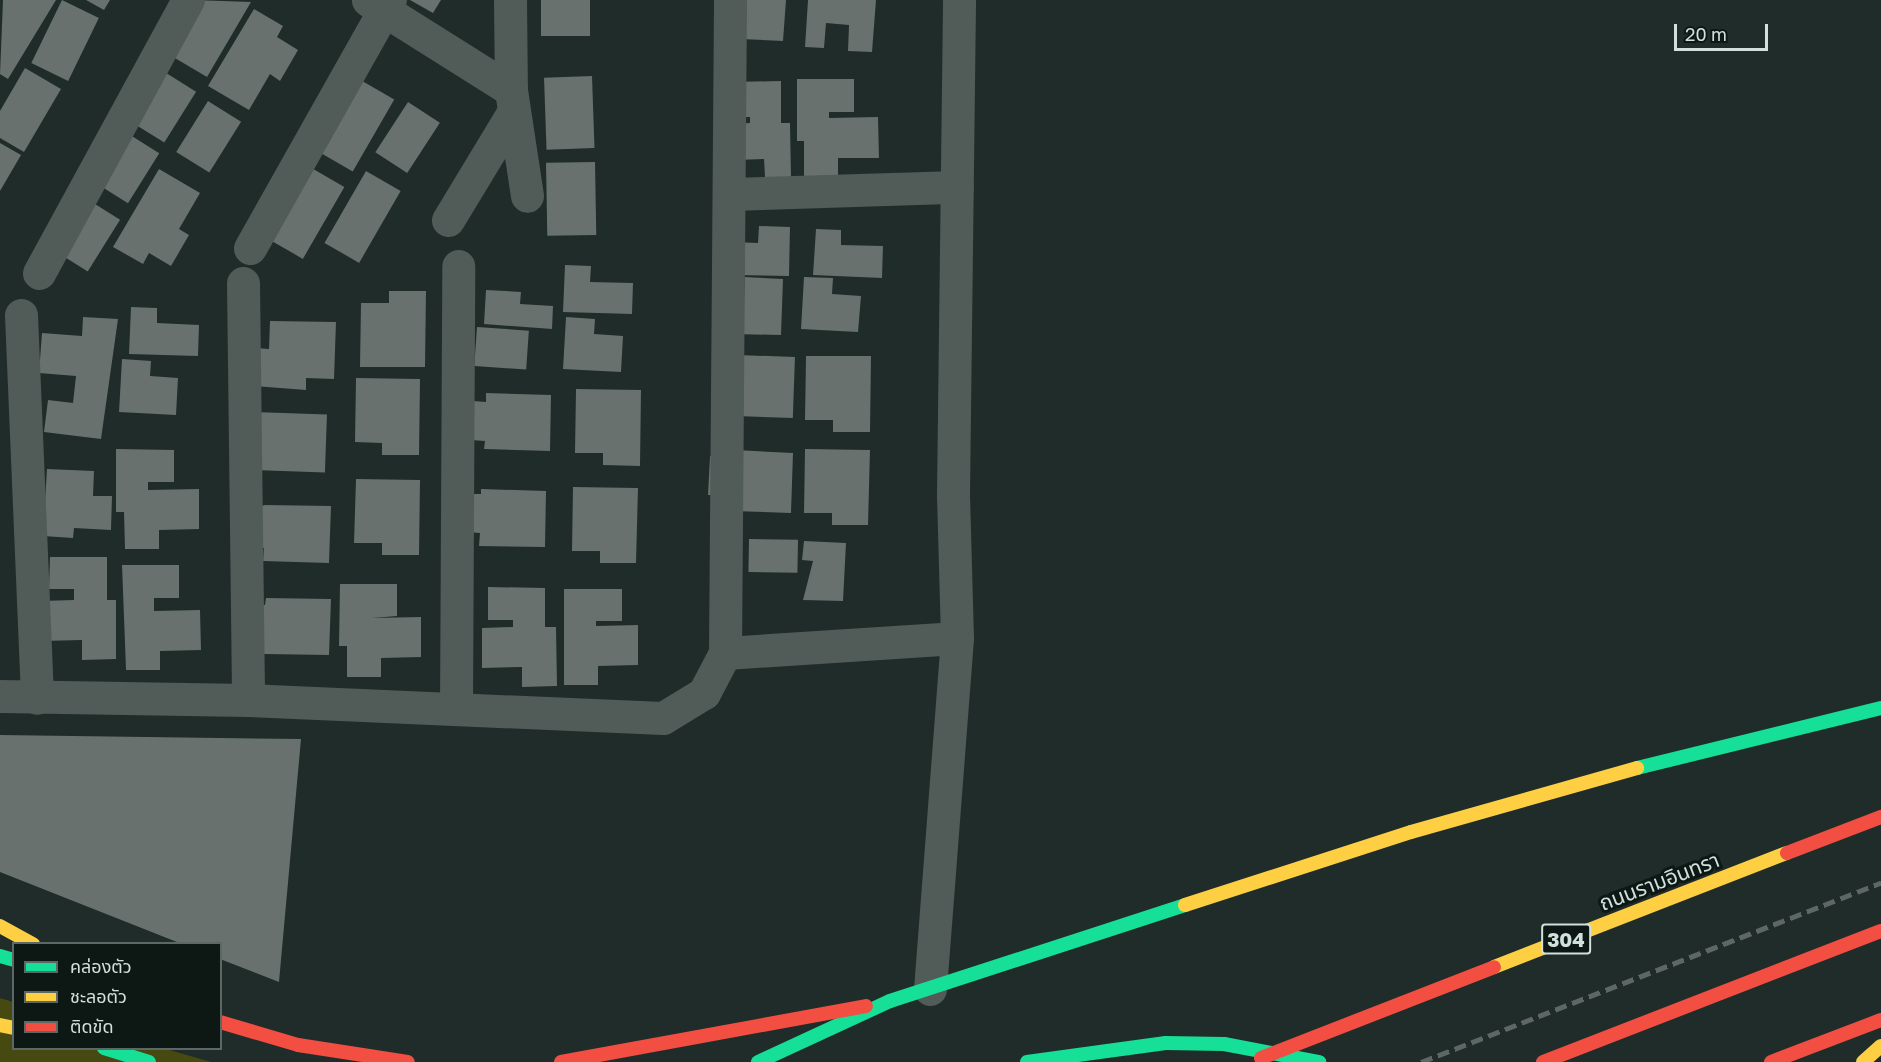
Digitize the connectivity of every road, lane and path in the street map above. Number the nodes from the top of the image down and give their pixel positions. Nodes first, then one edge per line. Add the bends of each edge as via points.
1 (188, 0) edge
2 (510, 0) edge
3 (730, 0) edge
4 (959, 0) edge
5 (381, 3) edge
6 (512, 100) junction
7 (957, 187) junction
8 (730, 194) junction
9 (526, 196) dead end
10 (448, 220) dead end
11 (250, 248) dead end
12 (458, 266) dead end
13 (39, 273) dead end
14 (243, 283) dead end
15 (21, 315) dead end
16 (957, 638) junction
17 (725, 653) junction
18 (0, 696) edge
19 (37, 698) junction
20 (248, 700) junction
21 (456, 707) junction
22 (1881, 708) edge
23 (1881, 817) edge
24 (0, 926) edge
25 (1881, 931) edge
26 (29, 942) edge
27 (930, 989) junction
28 (890, 1001) junction
29 (1881, 1020) edge
30 (222, 1023) edge
31 (1881, 1046) edge
32 (110, 1050) edge
33 (1088, 1055) junction
34 (149, 1062) edge
35 (408, 1062) edge
36 (561, 1062) edge
37 (758, 1062) edge
38 (1027, 1062) edge
39 (1114, 1062) edge
40 (1251, 1062) edge
41 (1319, 1062) edge
42 (1543, 1062) edge
43 (1771, 1062) edge
44 (1863, 1062) edge

1 - 13 street
2 - 6 street
3 - 8 street
4 - 7 street
5 - 6 street
5 - 11 street
6 - 9 street
6 - 10 street
7 - 8 street
7 - 16 street via 953,494
8 - 17 street
12 - 21 street
14 - 20 street
15 - 19 street
16 - 17 street
16 - 27 street
17 - 21 street via 704,693 663,718
18 - 19 street
19 - 20 street
20 - 21 street
22 - 27 main road via 1713,747 1411,832
23 - 40 main road, ถนนรามอินทรา / 304
24 - 26 main road
25 - 42 main road
27 - 28 main road
28 - 36 main road
28 - 37 main road
29 - 43 main road
30 - 35 main road via 298,1045
31 - 44 main road
32 - 34 main road
33 - 38 main road
33 - 39 main road
33 - 41 main road via 1166,1043 1224,1044

